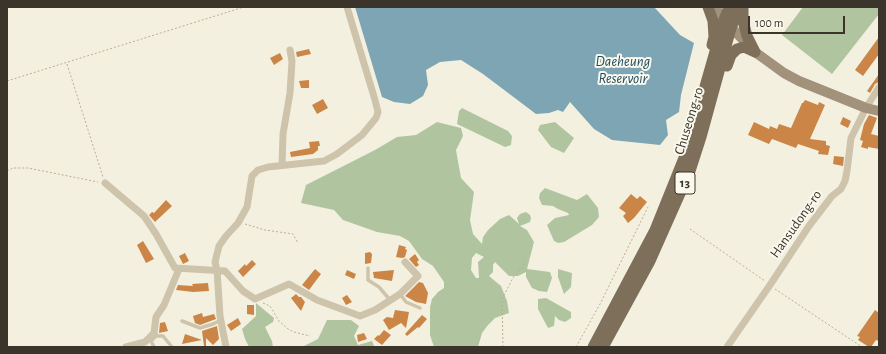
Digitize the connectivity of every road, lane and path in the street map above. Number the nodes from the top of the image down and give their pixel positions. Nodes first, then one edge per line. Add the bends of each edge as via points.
1 (244, 7) edge
2 (348, 7) edge
3 (708, 7) edge
4 (715, 7) edge
5 (729, 7) edge
6 (739, 7) edge
7 (743, 7) edge
8 (728, 24) junction
9 (290, 50) dead end
10 (755, 52) junction
11 (67, 63) junction
12 (7, 81) edge
13 (879, 87) edge
14 (866, 108) junction
15 (879, 111) edge
16 (689, 145) junction
17 (282, 165) junction
18 (7, 171) edge
19 (690, 171) junction
20 (105, 183) junction
21 (648, 207) dead end
22 (239, 222) junction
23 (298, 243) dead end
24 (526, 260) dead end
25 (405, 262) dead end
26 (368, 268) dead end
27 (179, 269) junction
28 (217, 270) junction
29 (400, 294) junction
30 (255, 299) junction
31 (390, 300) junction
32 (420, 308) dead end
33 (221, 320) junction
34 (182, 321) dead end
35 (155, 334) junction
36 (310, 336) dead end
37 (144, 344) edge
38 (126, 347) edge
39 (154, 347) edge
40 (172, 347) edge
41 (226, 347) edge
42 (502, 347) edge
43 (576, 347) edge
44 (593, 347) edge
45 (603, 347) edge
46 (727, 347) edge

1 - 11 path
2 - 17 street via 375,100 378,112 376,118 362,135 324,161
3 - 16 main road via 713,20 714,37
4 - 8 street
5 - 8 main road, Chuseong-ro / 13
6 - 8 main road, Chuseong-ro / 13
7 - 10 main road via 747,36
8 - 10 street
8 - 16 main road, Chuseong-ro / 13
8 - 19 main road, Chuseong-ro / 13 via 701,137
9 - 17 street via 290,93 283,134
10 - 14 street via 799,81
10 - 19 main road via 744,47 731,55 716,107
11 - 12 path
11 - 20 path
13 - 14 street, Hansudong-ro
14 - 15 street
14 - 46 street, Hansudong-ro via 851,138 847,171 841,189 832,196 809,226
16 - 44 main road, Chuseong-ro / 13 via 655,230
17 - 22 street via 258,170 252,176 247,208
18 - 20 path via 13,168 28,168
19 - 45 main road, Chuseong-ro / 13 via 650,261
20 - 27 street via 144,216 175,268
21 - 43 path
22 - 23 path via 265,230 293,234
22 - 28 street via 219,246 215,262
24 - 42 path via 502,299
25 - 29 street via 418,276
26 - 31 lane via 368,280 379,287
27 - 28 street
27 - 35 street via 164,305 156,317
28 - 30 street via 225,271 244,292
28 - 33 street
29 - 31 street
29 - 32 lane via 406,302
30 - 31 street via 289,284 317,300 360,316
30 - 36 path via 270,306 279,321 288,329
33 - 34 lane via 200,328
33 - 41 street
35 - 37 street
35 - 39 lane via 152,341
35 - 40 lane via 162,336
37 - 38 street

